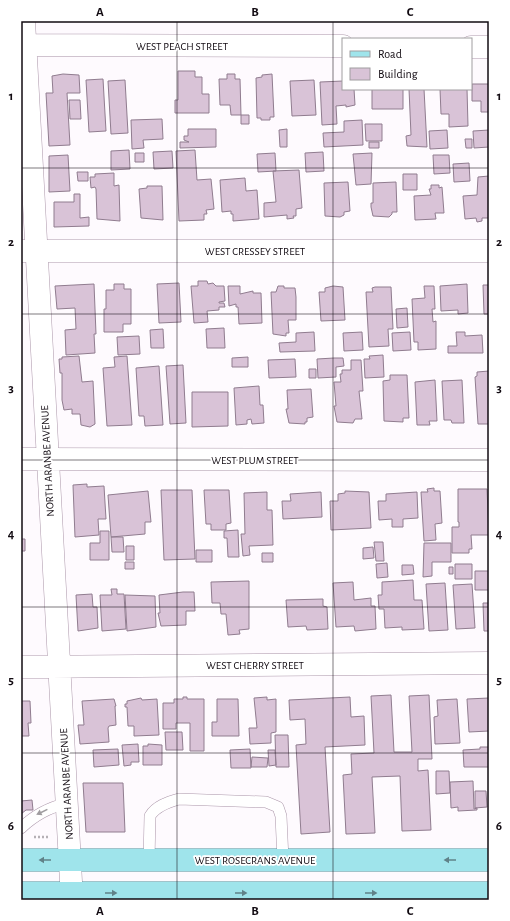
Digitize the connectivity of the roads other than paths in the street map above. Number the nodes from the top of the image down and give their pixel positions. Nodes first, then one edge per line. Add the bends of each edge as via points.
1 (24, 21) edge
2 (23, 45) edge
3 (342, 46) edge
4 (472, 47) edge
5 (489, 47) edge
6 (29, 251) edge
7 (489, 251) edge
8 (21, 459) edge
9 (47, 459) junction
10 (489, 460) edge
11 (489, 663) edge
12 (59, 666) junction
13 (21, 667) edge
14 (67, 803) junction
15 (21, 828) edge
16 (21, 860) edge
17 (70, 860) junction
18 (149, 860) junction
19 (283, 860) junction
20 (489, 860) edge
21 (489, 893) edge
22 (24, 895) edge
23 (72, 896) edge

1 - 2 street, NORTH ARANBE AVENUE
2 - 3 street, WEST PEACH STREET
2 - 6 street, NORTH ARANBE AVENUE
4 - 5 street
6 - 7 street, WEST CRESSEY STREET
6 - 9 street, NORTH ARANBE AVENUE
8 - 9 street, WEST PLUM STREET
9 - 10 street, WEST PLUM STREET
9 - 12 street, NORTH ARANBE AVENUE
11 - 12 street, WEST CHERRY STREET
12 - 13 street, WEST CHERRY STREET
12 - 14 street, NORTH ARANBE AVENUE
14 -> 15 lane via 33,816
14 - 17 street, NORTH ARANBE AVENUE
17 -> 16 main road, WEST ROSECRANS AVENUE
17 - 18 main road, WEST ROSECRANS AVENUE
17 - 23 street, NORTH ARANBE AVENUE
18 - 19 main road, WEST ROSECRANS AVENUE
18 - 19 lane via 150,816 153,810 179,800 266,802 278,807 281,816
20 -> 19 main road, WEST ROSECRANS AVENUE
23 -> 21 main road
22 - 23 main road

